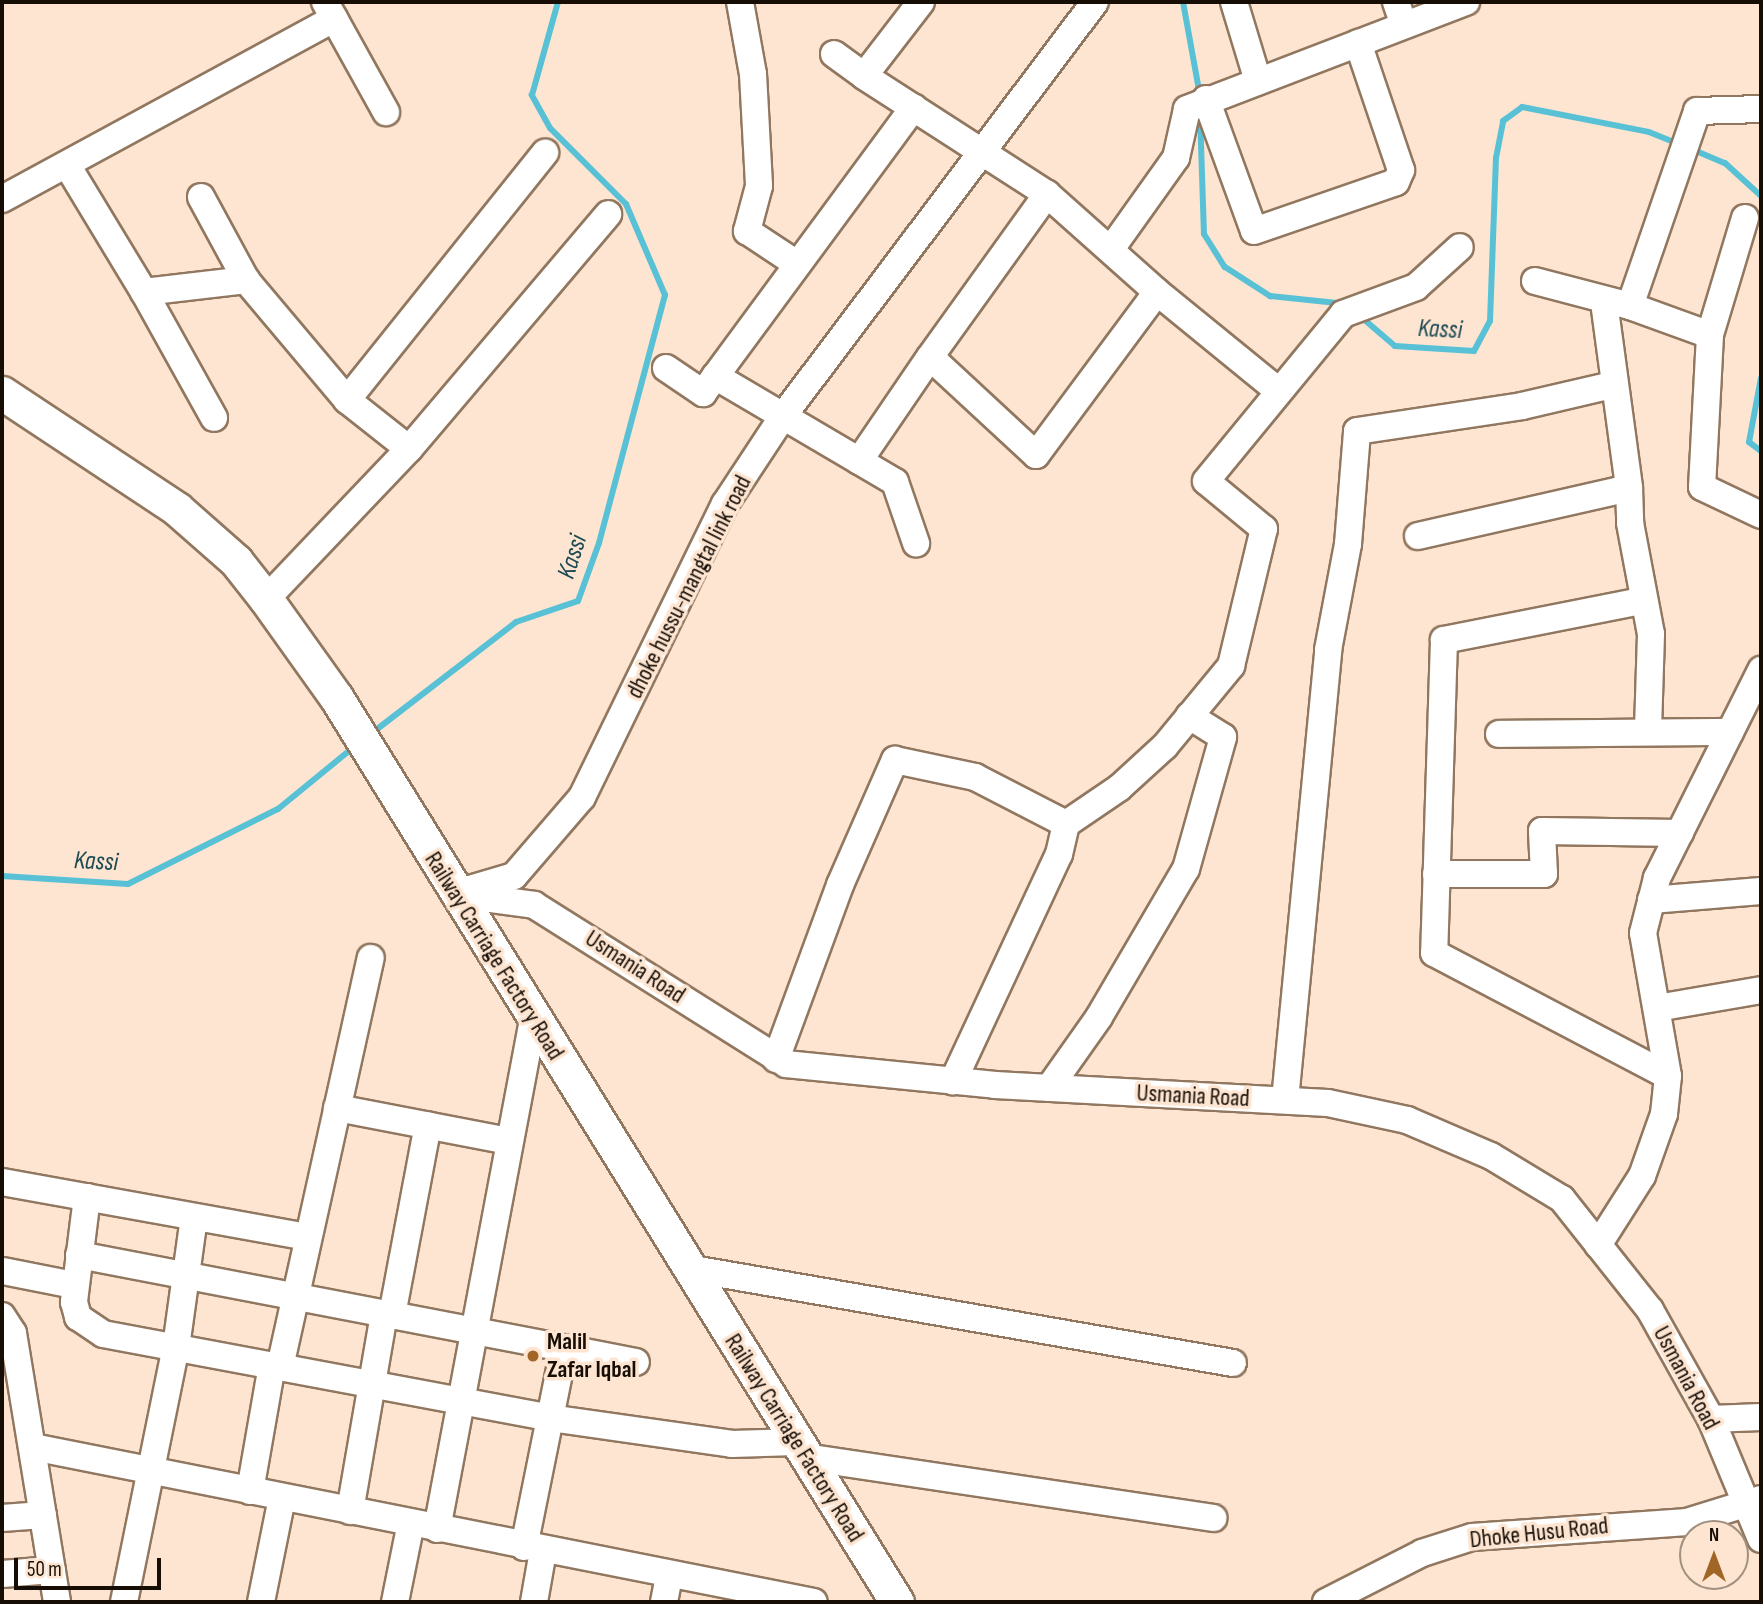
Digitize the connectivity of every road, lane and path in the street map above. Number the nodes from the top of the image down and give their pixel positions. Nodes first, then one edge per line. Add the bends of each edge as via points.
1 (740, 2) edge
2 (921, 2) edge
3 (1095, 2) edge
4 (1234, 2) edge
5 (1466, 2) edge
6 (329, 10) edge
7 (1400, 13) edge
8 (1359, 43) junction
9 (834, 54) dead end
10 (864, 76) junction
11 (1258, 81) junction
12 (1198, 104) junction
13 (914, 107) junction
14 (1761, 109) edge
15 (386, 112) dead end
16 (982, 149) junction
17 (545, 153) dead end
18 (67, 166) junction
19 (1047, 194) junction
20 (201, 197) dead end
21 (2, 199) edge
22 (608, 214) dead end
23 (1745, 218) dead end
24 (1460, 247) dead end
25 (1111, 249) junction
26 (797, 264) junction
27 (246, 280) junction
28 (1535, 281) dead end
29 (144, 292) junction
30 (1157, 292) junction
31 (1617, 304) junction
32 (1710, 335) junction
33 (930, 357) junction
34 (666, 368) dead end
35 (715, 376) junction
36 (1612, 385) junction
37 (1278, 390) junction
38 (2, 393) edge
39 (347, 400) junction
40 (783, 416) junction
41 (214, 418) dead end
42 (409, 449) junction
43 (859, 461) junction
44 (1629, 488) junction
45 (1761, 515) edge
46 (1418, 536) dead end
47 (916, 543) dead end
48 (266, 599) junction
49 (1641, 601) junction
50 (1760, 673) edge
51 (1189, 716) junction
52 (1648, 730) junction
53 (1730, 732) junction
54 (1499, 734) dead end
55 (1066, 824) junction
56 (1680, 832) junction
57 (1436, 874) junction
58 (1761, 891) edge
59 (454, 894) junction
60 (1651, 900) junction
61 (371, 958) dead end
62 (1761, 990) edge
63 (1657, 1007) junction
64 (533, 1020) junction
65 (776, 1059) junction
66 (1668, 1076) junction
67 (953, 1081) junction
68 (1049, 1088) junction
69 (1285, 1100) junction
70 (337, 1108) junction
71 (428, 1125) junction
72 (509, 1141) junction
73 (2, 1182) edge
74 (87, 1197) junction
75 (194, 1217) junction
76 (307, 1237) junction
77 (1598, 1245) junction
78 (79, 1255) junction
79 (687, 1268) junction
80 (3, 1271) edge
81 (186, 1275) junction
82 (75, 1285) junction
83 (295, 1296) junction
84 (388, 1314) junction
85 (2, 1316) edge
86 (473, 1331) junction
87 (176, 1347) junction
88 (564, 1348) junction
89 (636, 1362) dead end
90 (1233, 1363) dead end
91 (276, 1366) junction
92 (369, 1384) junction
93 (459, 1401) junction
94 (14, 1412) edge
95 (1761, 1417) edge
96 (550, 1418) junction
97 (1711, 1419) junction
98 (33, 1447) junction
99 (800, 1450) junction
100 (151, 1471) junction
101 (250, 1491) junction
102 (282, 1497) junction
103 (1753, 1502) edge
104 (349, 1511) junction
105 (43, 1515) junction
106 (2, 1518) edge
107 (1213, 1518) dead end
108 (411, 1523) junction
109 (437, 1529) junction
110 (1761, 1539) edge
111 (534, 1549) junction
112 (52, 1570) junction
113 (2, 1574) edge
114 (669, 1576) junction
115 (57, 1602) edge
116 (124, 1602) edge
117 (261, 1602) edge
118 (396, 1602) edge
119 (534, 1602) edge
120 (664, 1602) edge
121 (814, 1602) edge
122 (897, 1602) edge
123 (1326, 1602) edge

1 - 26 street via 753,74 759,186 747,231
2 - 10 street
3 - 16 street, dhoke hussu-mangtal link road
4 - 11 street
5 - 7 street
6 - 15 street
6 - 18 street
7 - 8 street
8 - 11 street
8 - 12 street via 1401,170 1396,182 1255,231
9 - 10 street
10 - 13 street
11 - 12 street
12 - 25 street via 1176,158
13 - 16 street
13 - 26 street
14 - 31 street via 1697,111
16 - 19 street
16 - 40 street, dhoke hussu-mangtal link road
17 - 39 street
18 - 21 street
18 - 29 street
19 - 25 street
19 - 33 street
20 - 27 street
22 - 42 street
23 - 32 street
24 - 37 street via 1416,287 1336,322
25 - 30 street
26 - 35 street
27 - 29 street
27 - 39 street
28 - 31 street
29 - 41 street
30 - 33 street via 1036,455
30 - 37 street
31 - 32 street
31 - 36 street
32 - 45 street via 1702,487
33 - 43 street
34 - 35 street via 703,393
35 - 40 street
36 - 44 street
36 - 69 street via 1522,406 1357,431 1348,544 1328,650
37 - 51 street via 1206,481 1264,529 1231,666
38 - 48 main road, Railway Carriage Factory Road via 177,509 236,561
39 - 42 street
40 - 43 street
40 - 59 street, dhoke hussu-mangtal link road via 725,504 582,797 514,876
42 - 48 street
43 - 47 street via 895,482
44 - 46 street
44 - 49 street
48 - 59 main road, Railway Carriage Factory Road via 336,697
49 - 52 street via 1651,634
49 - 57 street via 1444,640
50 - 53 street
51 - 55 street via 1119,788
51 - 68 street via 1223,737 1185,869 1098,1017
52 - 53 street
52 - 54 street
53 - 56 street
55 - 65 street via 975,777 895,760 840,885
55 - 67 street via 1059,854
56 - 57 street via 1542,831 1544,874
56 - 60 street
57 - 66 street via 1434,953
58 - 60 street
59 - 64 main road, Railway Carriage Factory Road
59 - 65 street, Usmania Road via 534,905
60 - 63 street via 1643,933
61 - 70 street
62 - 63 street
63 - 66 street
64 - 72 street
64 - 79 main road, Railway Carriage Factory Road
65 - 67 street, Usmania Road via 786,1064
66 - 77 street via 1664,1114 1642,1176
67 - 68 street, Usmania Road
68 - 69 street, Usmania Road
69 - 77 street, Usmania Road via 1328,1103 1408,1120 1491,1156 1562,1199
70 - 71 street
70 - 76 street
71 - 72 street
71 - 84 street
72 - 86 street
73 - 74 street
74 - 75 street
74 - 78 street
75 - 76 street
75 - 81 street
76 - 83 street
77 - 97 street, Usmania Road via 1650,1310
78 - 81 street
78 - 82 street
79 - 90 street
79 - 99 main road, Railway Carriage Factory Road
80 - 82 street
81 - 83 street
81 - 87 street
82 - 87 street via 78,1317 88,1328
83 - 84 street
83 - 91 street
84 - 86 street
84 - 92 street
85 - 94 street via 13,1333
86 - 88 street
86 - 93 street
87 - 91 street
87 - 100 street
88 - 89 street
88 - 96 street
91 - 92 street
91 - 101 street
92 - 93 street
92 - 104 street
93 - 96 street
93 - 109 street
94 - 98 street
95 - 97 street
96 - 99 street
96 - 111 street
97 - 103 street, Usmania Road
98 - 100 street
98 - 105 street
99 - 107 street
99 - 122 main road, Railway Carriage Factory Road
100 - 101 street
100 - 116 street
101 - 102 street
102 - 104 street
102 - 117 street
103 - 110 street, Usmania Road
103 - 123 street, Dhoke Husu Road via 1687,1522 1472,1537 1422,1553
104 - 108 street
105 - 106 street
105 - 112 street
108 - 109 street
108 - 118 street
109 - 111 street
111 - 114 street
111 - 119 street
112 - 113 street
112 - 115 street
114 - 120 street
114 - 121 street

